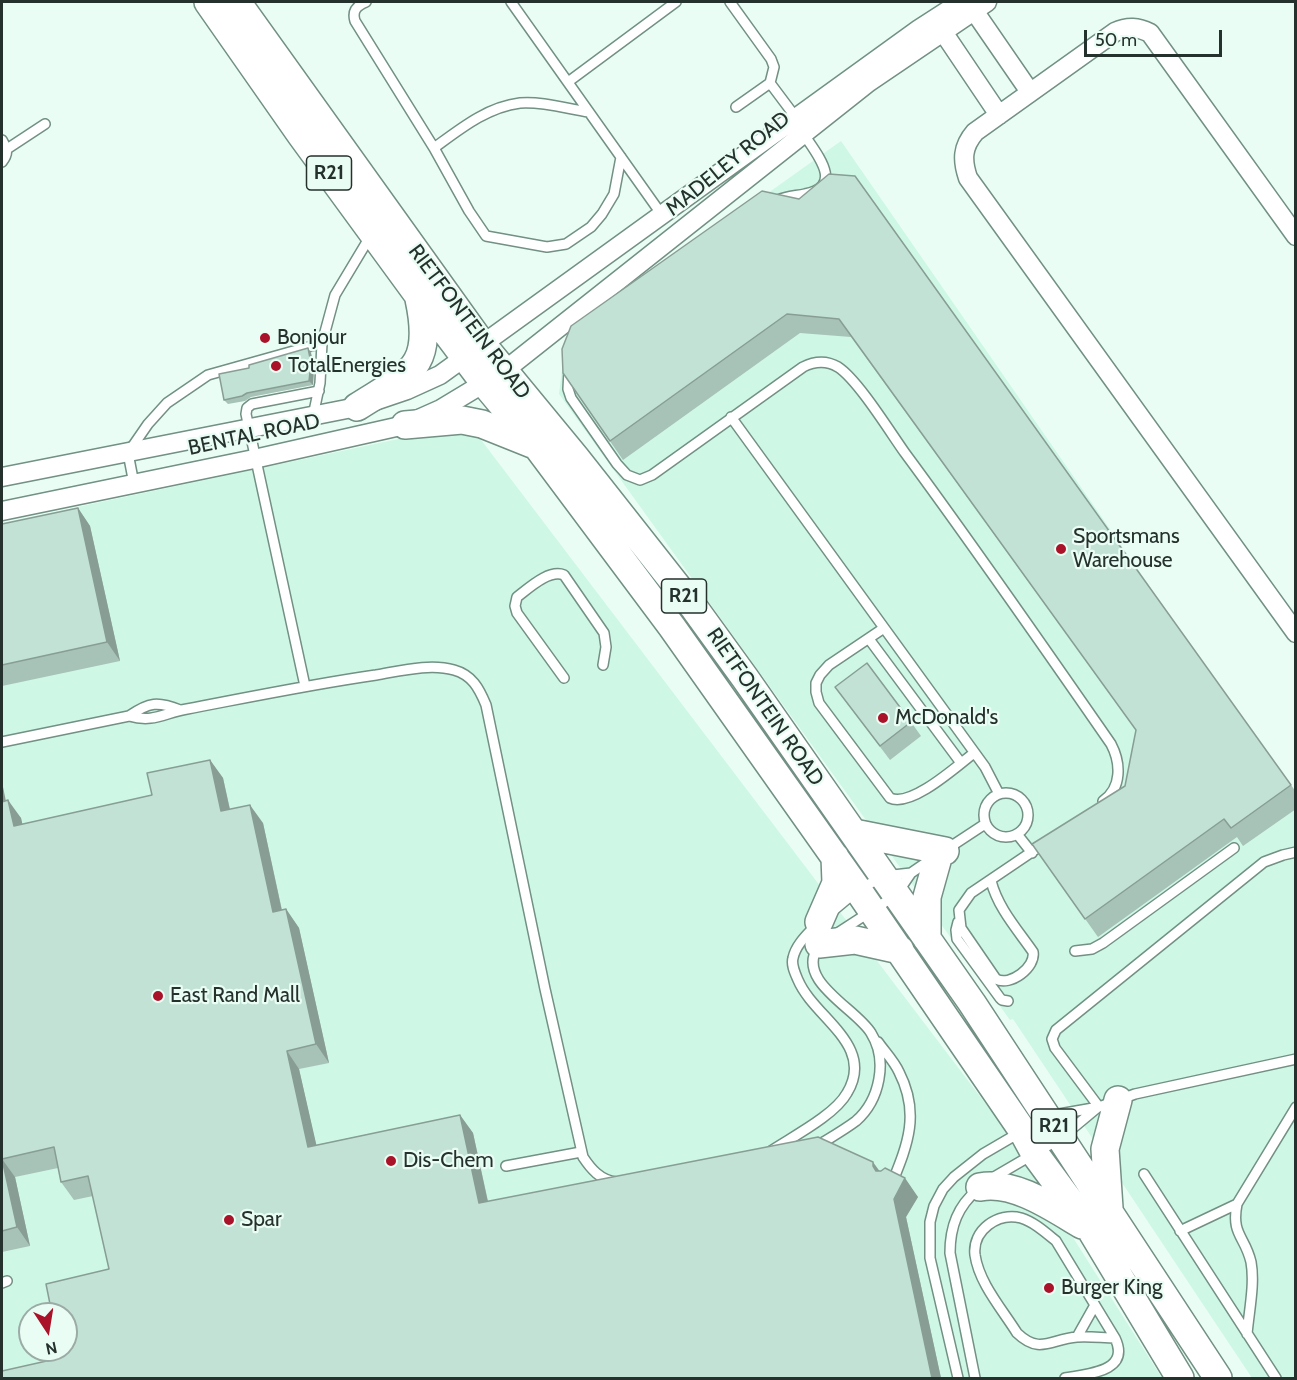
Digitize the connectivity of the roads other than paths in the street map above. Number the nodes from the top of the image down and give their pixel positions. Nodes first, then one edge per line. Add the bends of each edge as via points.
1 (208, 2) edge
2 (237, 2) edge
3 (366, 2) edge
4 (511, 2) edge
5 (676, 2) edge
6 (730, 2) edge
7 (972, 4) edge
8 (939, 26) junction
9 (568, 82) junction
10 (770, 83) junction
11 (1030, 92) junction
12 (736, 107) dead end
13 (589, 112) junction
14 (999, 115) junction
15 (45, 124) dead end
16 (800, 126) junction
17 (2, 140) edge
18 (434, 148) junction
19 (7, 149) junction
20 (621, 157) junction
21 (2, 162) edge
22 (764, 208) edge
23 (662, 215) junction
24 (373, 233) junction
25 (1296, 236) edge
26 (418, 295) junction
27 (322, 343) junction
28 (473, 350) junction
29 (571, 355) edge
30 (494, 378) junction
31 (319, 391) junction
32 (357, 407) junction
33 (313, 416) junction
34 (731, 417) junction
35 (405, 425) junction
36 (249, 429) junction
37 (536, 445) junction
38 (128, 453) junction
39 (254, 459) junction
40 (2, 477) edge
41 (134, 484) junction
42 (2, 511) edge
43 (884, 628) junction
44 (1296, 633) edge
45 (869, 639) junction
46 (603, 665) dead end
47 (564, 678) dead end
48 (305, 686) junction
49 (2, 741) edge
50 (975, 753) junction
51 (961, 764) junction
52 (999, 794) junction
53 (1096, 806) edge
54 (985, 824) junction
55 (854, 833) junction
56 (1017, 834) junction
57 (1051, 839) edge
58 (1234, 848) dead end
59 (942, 852) junction
60 (1296, 852) edge
61 (1032, 853) junction
62 (835, 857) junction
63 (911, 873) junction
64 (991, 881) junction
65 (890, 886) junction
66 (865, 900) junction
67 (959, 918) junction
68 (819, 933) junction
69 (927, 939) junction
70 (900, 950) junction
71 (1075, 951) dead end
72 (1008, 1000) dead end
73 (871, 1032) junction
74 (1296, 1059) edge
75 (1108, 1103) junction
76 (1296, 1107) edge
77 (1054, 1127) junction
78 (1022, 1130) junction
79 (811, 1150) edge
80 (582, 1152) junction
81 (1035, 1154) junction
82 (784, 1155) edge
83 (506, 1166) dead end
84 (1144, 1174) dead end
85 (625, 1183) edge
86 (892, 1183) edge
87 (980, 1187) junction
88 (1237, 1204) junction
89 (1109, 1211) junction
90 (1091, 1230) junction
91 (1180, 1231) junction
92 (1095, 1305) junction
93 (1247, 1334) junction
94 (1077, 1337) junction
95 (1115, 1338) junction
96 (958, 1378) edge
97 (975, 1378) edge
98 (1065, 1378) edge
99 (1180, 1378) edge
100 (1218, 1378) edge
101 (1276, 1378) edge

1 - 24 main road, RIETFONTEIN ROAD / R21
2 - 28 main road, RIETFONTEIN ROAD / R21
3 - 18 lane via 355,8 354,21
4 - 9 lane
5 - 9 lane
6 - 10 lane via 773,63
7 - 8 street, MADELEY ROAD
7 - 11 street
8 - 14 street
8 - 16 street, MADELEY ROAD
9 - 13 lane
10 - 12 lane
10 - 16 lane
11 - 14 street
11 - 25 street via 1115,32 1130,27 1150,33
13 - 18 lane via 538,104 512,105 472,120
13 - 20 lane
14 - 44 street via 967,141 963,158 968,178
15 - 19 lane
16 - 22 lane via 826,171 824,185
16 - 23 street, MADELEY ROAD
16 - 30 street, MADELEY ROAD
17 - 19 lane
18 - 20 lane via 486,236 547,247 566,244 602,214 614,194
19 - 21 lane
20 - 23 lane
23 - 28 street, MADELEY ROAD
24 - 26 main road, RIETFONTEIN ROAD / R21
24 - 27 lane via 335,295
26 - 28 main road, RIETFONTEIN ROAD / R21
26 - 32 main road via 425,333 422,354 401,379
27 - 31 lane
27 - 38 lane via 208,375 167,404
28 - 30 main road, RIETFONTEIN ROAD / R21
28 - 32 street, BENTAL ROAD via 440,375
29 - 34 lane via 571,398 627,475 640,480 652,475
30 - 35 street, BENTAL ROAD
30 - 37 main road, RIETFONTEIN ROAD / R21
30 - 55 main road, RIETFONTEIN ROAD / R21 via 576,458 694,609
31 - 33 lane
31 - 36 lane via 252,404 246,414
32 - 33 street, BENTAL ROAD
33 - 36 street, BENTAL ROAD
34 - 43 lane
34 - 53 lane via 811,363 837,366 847,375 942,502 1111,744 1118,757 1119,777 1109,797
35 - 37 main road via 462,420
35 - 39 street, BENTAL ROAD
36 - 38 street, BENTAL ROAD
36 - 39 lane
37 - 62 main road, RIETFONTEIN ROAD / R21 via 672,627
38 - 40 street, BENTAL ROAD
38 - 41 lane
39 - 41 street, BENTAL ROAD
39 - 48 lane
41 - 42 street, BENTAL ROAD
43 - 45 lane
43 - 50 lane
45 - 51 lane
45 - 51 lane via 820,675 816,692 819,703 873,778 890,798 903,800
46 - 47 lane via 604,633 564,575 552,574 517,597 515,606
48 - 49 lane via 180,710 162,703 141,708 129,716
48 - 80 lane via 434,667 468,676 480,690
50 - 51 lane
50 - 52 lane
52 - 54 lane via 984,809
52 - 56 lane via 1019,798 1027,809 1026,823
54 - 56 lane via 995,835
54 - 59 lane
55 - 59 main road
55 - 65 main road, RIETFONTEIN ROAD / R21
56 - 61 lane
57 - 61 lane
58 - 71 lane via 1103,943
59 - 63 lane
59 - 69 main road via 927,897
60 - 75 lane via 1264,862 1056,1030 1052,1039 1055,1048
61 - 64 lane
62 - 66 main road, RIETFONTEIN ROAD / R21
62 - 68 main road via 836,883
63 - 65 lane
63 - 65 lane
64 - 67 lane via 964,900
64 - 67 lane via 1000,906 1033,952 1031,965 1001,982 961,928
65 - 66 lane
65 - 66 lane
65 - 69 main road, RIETFONTEIN ROAD / R21
66 - 68 lane
66 - 68 lane
66 - 70 main road, RIETFONTEIN ROAD / R21
67 - 72 lane via 957,939 1000,998
68 - 70 main road
68 - 73 lane via 814,972 831,995
68 - 82 lane via 802,939 793,957 794,973 810,1000 848,1046 855,1068 847,1095 821,1119 761,1157
69 - 77 main road, RIETFONTEIN ROAD / R21
70 - 78 main road, RIETFONTEIN ROAD / R21
73 - 79 lane via 881,1068 874,1096 855,1121
73 - 86 lane via 899,1071 910,1105 907,1147
74 - 75 lane
75 - 77 lane
75 - 77 lane
75 - 89 main road via 1105,1149
76 - 88 lane
77 - 78 lane
77 - 81 lane
77 - 89 main road, RIETFONTEIN ROAD / R21
78 - 81 main road, RIETFONTEIN ROAD / R21
78 - 96 lane via 954,1177 934,1206 930,1258
80 - 83 lane
80 - 85 lane via 592,1170 607,1180
81 - 87 lane
81 - 90 main road, RIETFONTEIN ROAD / R21
84 - 91 lane
87 - 90 main road via 1006,1189 1035,1198
87 - 97 lane via 957,1214 950,1242
88 - 91 lane
88 - 93 lane via 1236,1228 1252,1271
89 - 100 main road, RIETFONTEIN ROAD / R21
90 - 99 main road, RIETFONTEIN ROAD / R21
91 - 93 lane
92 - 94 lane
92 - 94 lane via 1056,1241 1032,1223 1005,1217 983,1228 975,1242 975,1256 1017,1333 1025,1341 1039,1345
92 - 95 lane
93 - 101 lane
94 - 95 lane
95 - 98 lane via 1118,1358 1107,1368

